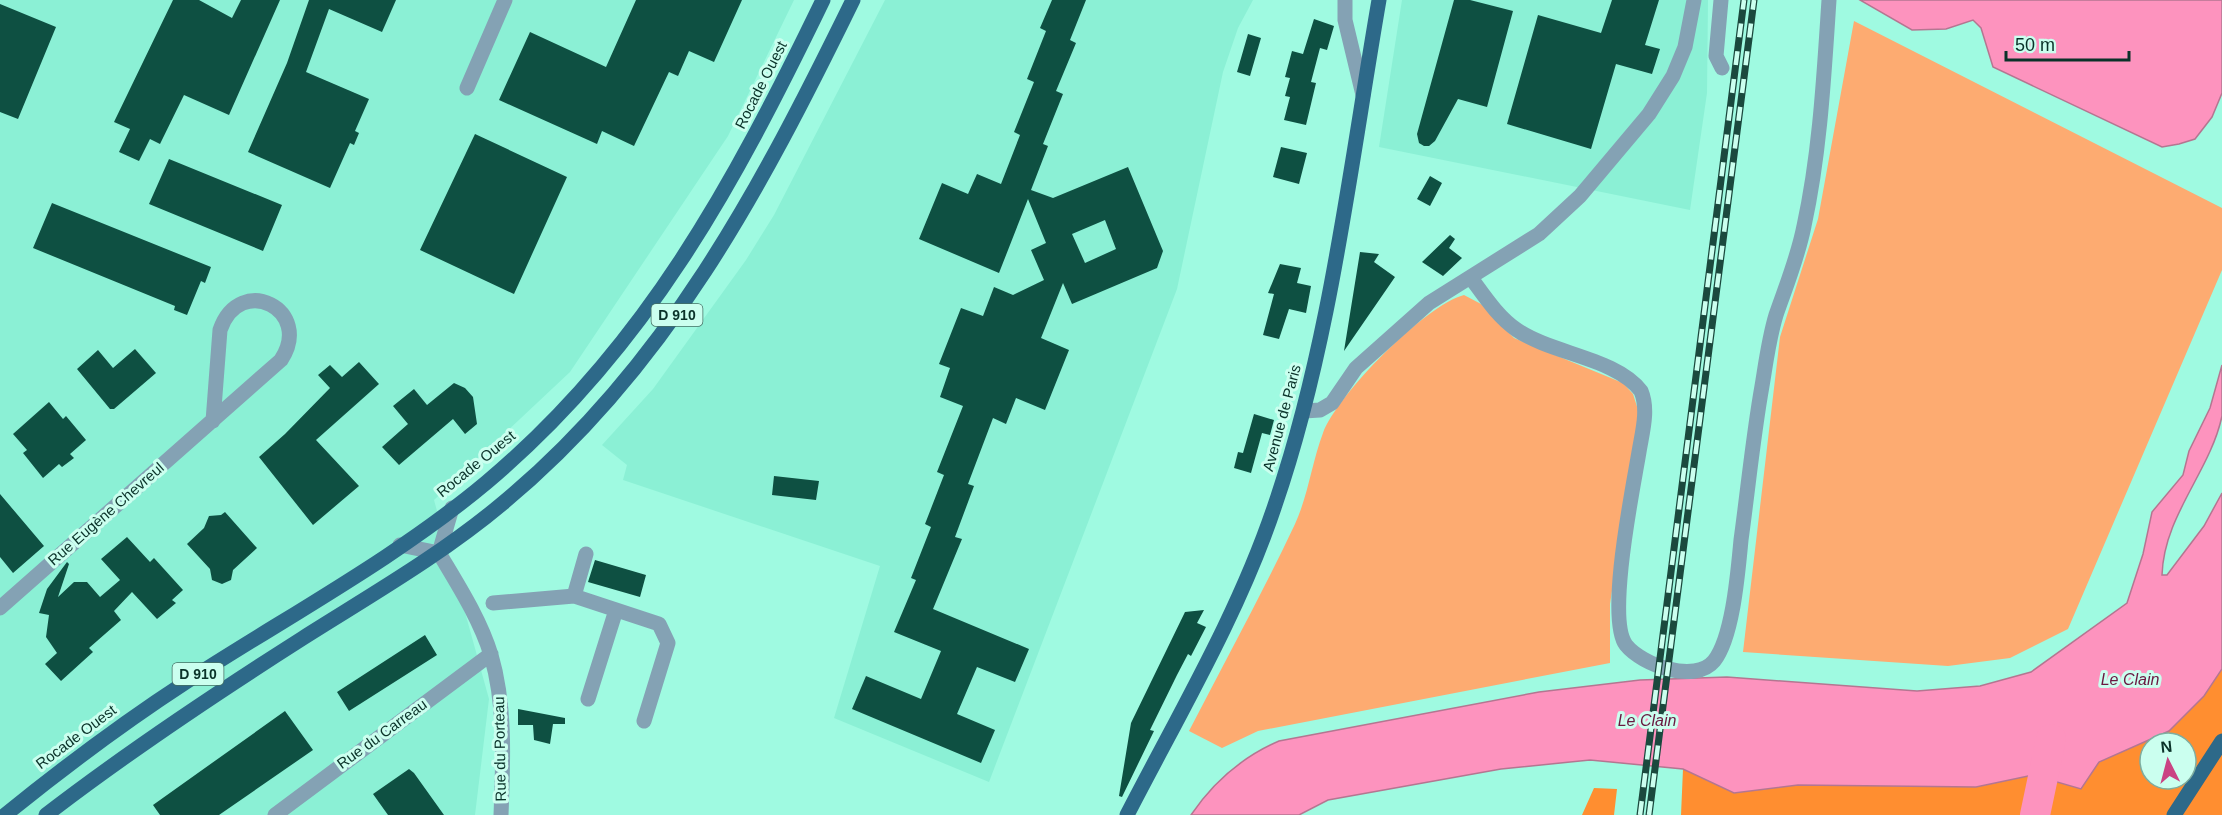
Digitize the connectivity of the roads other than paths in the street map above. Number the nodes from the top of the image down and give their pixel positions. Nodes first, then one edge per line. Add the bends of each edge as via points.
1 (505, 0) edge
2 (823, 0) edge
3 (853, 0) edge
4 (1345, 0) edge
5 (1379, 0) edge
6 (1694, 0) edge
7 (1721, 0) edge
8 (1829, 0) edge
9 (1722, 68) dead end
10 (467, 88) dead end
11 (1363, 95) junction
12 (1471, 278) junction
13 (1304, 411) junction
14 (213, 421) junction
15 (452, 507) junction
16 (400, 545) junction
17 (439, 553) junction
18 (586, 554) dead end
19 (574, 596) junction
20 (493, 603) dead end
21 (0, 608) edge
22 (616, 610) junction
23 (490, 654) junction
24 (588, 699) dead end
25 (644, 721) dead end
26 (2222, 741) edge
27 (5, 815) edge
28 (46, 815) edge
29 (275, 815) edge
30 (501, 815) edge
31 (1127, 815) edge
32 (2174, 815) edge

1 - 10 street
2 - 15 main road, Rocade Ouest / D 910 via 714,210 648,310 610,359 537,436
3 - 17 main road, D 910 via 735,226 672,321 588,423 544,467
4 - 11 street via 1345,20
5 - 11 main road, Avenue de Paris
6 - 12 street via 1685,47 1673,76 1649,114 1580,196 1539,234
7 - 9 street via 1716,56
8 - 12 street via 1809,201 1800,246 1770,340 1734,602 1720,651 1706,667 1680,671 1653,666 1635,654 1620,634 1617,617 1624,549 1644,418 1641,391 1624,376 1519,332 1499,315
11 - 13 main road, Avenue de Paris
12 - 13 street via 1429,303 1356,368 1332,403 1320,410
13 - 31 main road, Avenue de Paris via 1275,507 1238,598
14 - 14 street, Rue Eugène Chevreul via 281,360 288,349 290,337 285,317 264,301 235,305 225,315 220,330
14 - 21 street, Rue Eugène Chevreul
15 - 16 main road, Rocade Ouest / D 910
15 - 17 street
16 - 17 street
16 - 27 main road, Rocade Ouest / D 910 via 133,717
17 - 23 street, Rue du Porteau
17 - 28 main road, D 910 via 179,717
18 - 19 street
19 - 20 street
19 - 22 street
22 - 24 street
22 - 25 street via 659,624 668,644
23 - 29 street, Rue du Carreau
23 - 30 street, Rue du Porteau via 501,714
26 - 32 main road

